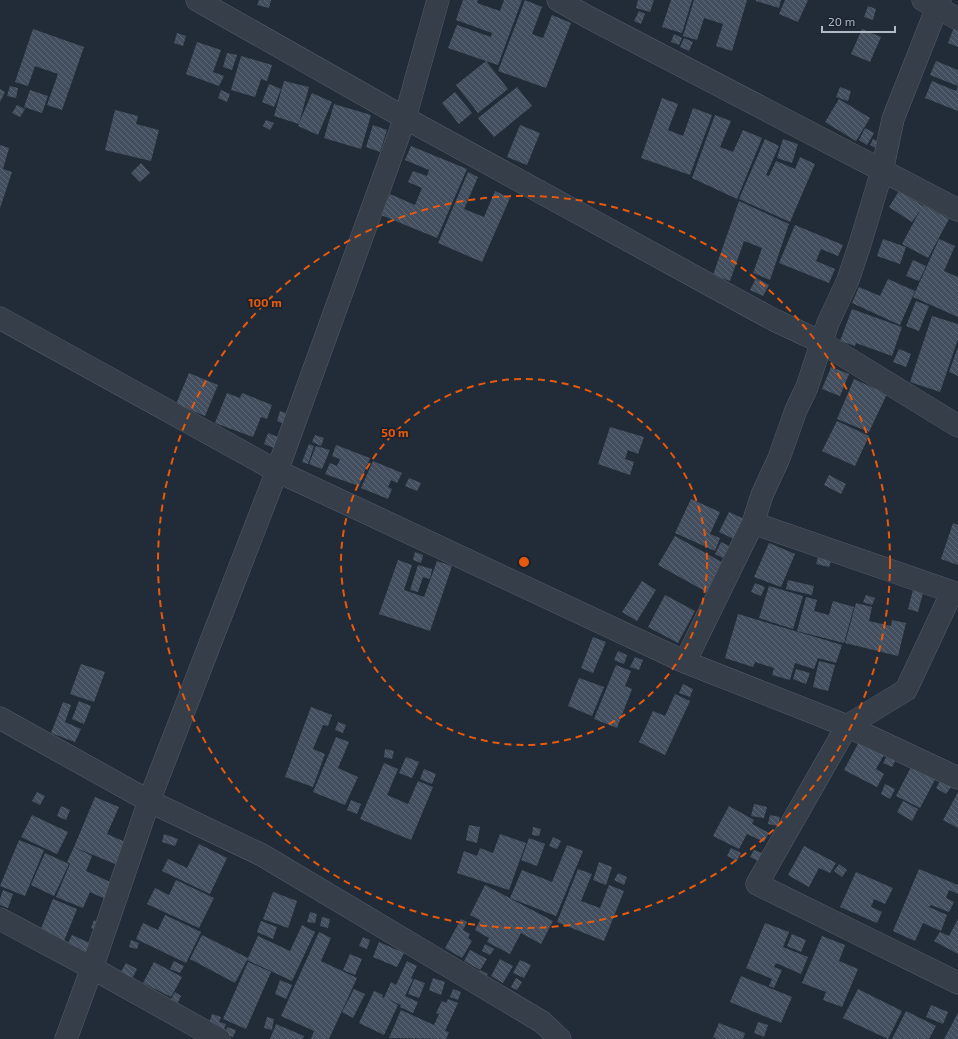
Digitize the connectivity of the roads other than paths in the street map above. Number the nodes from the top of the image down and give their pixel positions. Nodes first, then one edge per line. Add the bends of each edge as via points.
1 (197, 0) edge
2 (438, 0) edge
3 (558, 0) edge
4 (934, 3) edge
5 (958, 19) edge
6 (406, 118) junction
7 (882, 171) junction
8 (958, 210) edge
9 (0, 318) edge
10 (821, 342) junction
11 (958, 426) edge
12 (277, 471) junction
13 (753, 523) junction
14 (955, 593) edge
15 (685, 662) junction
16 (0, 718) edge
17 (847, 726) junction
18 (958, 778) edge
19 (149, 801) junction
20 (0, 920) edge
21 (92, 968) junction
22 (958, 983) edge
23 (66, 1039) edge
24 (219, 1039) edge
25 (560, 1039) edge

1 - 6 street
2 - 6 street
3 - 7 street
4 - 5 street
4 - 7 street via 893,120
6 - 10 street via 774,320
6 - 12 street
7 - 8 street
7 - 10 street via 848,280
9 - 12 street
10 - 11 street
10 - 13 street via 807,387
12 - 15 street
12 - 19 street
13 - 14 street
13 - 15 street
14 - 17 street via 906,690
15 - 17 street
16 - 19 street
17 - 18 street
17 - 22 street via 757,884
19 - 21 street
19 - 25 street via 262,855 542,1022
20 - 21 street
21 - 23 street
21 - 24 street

